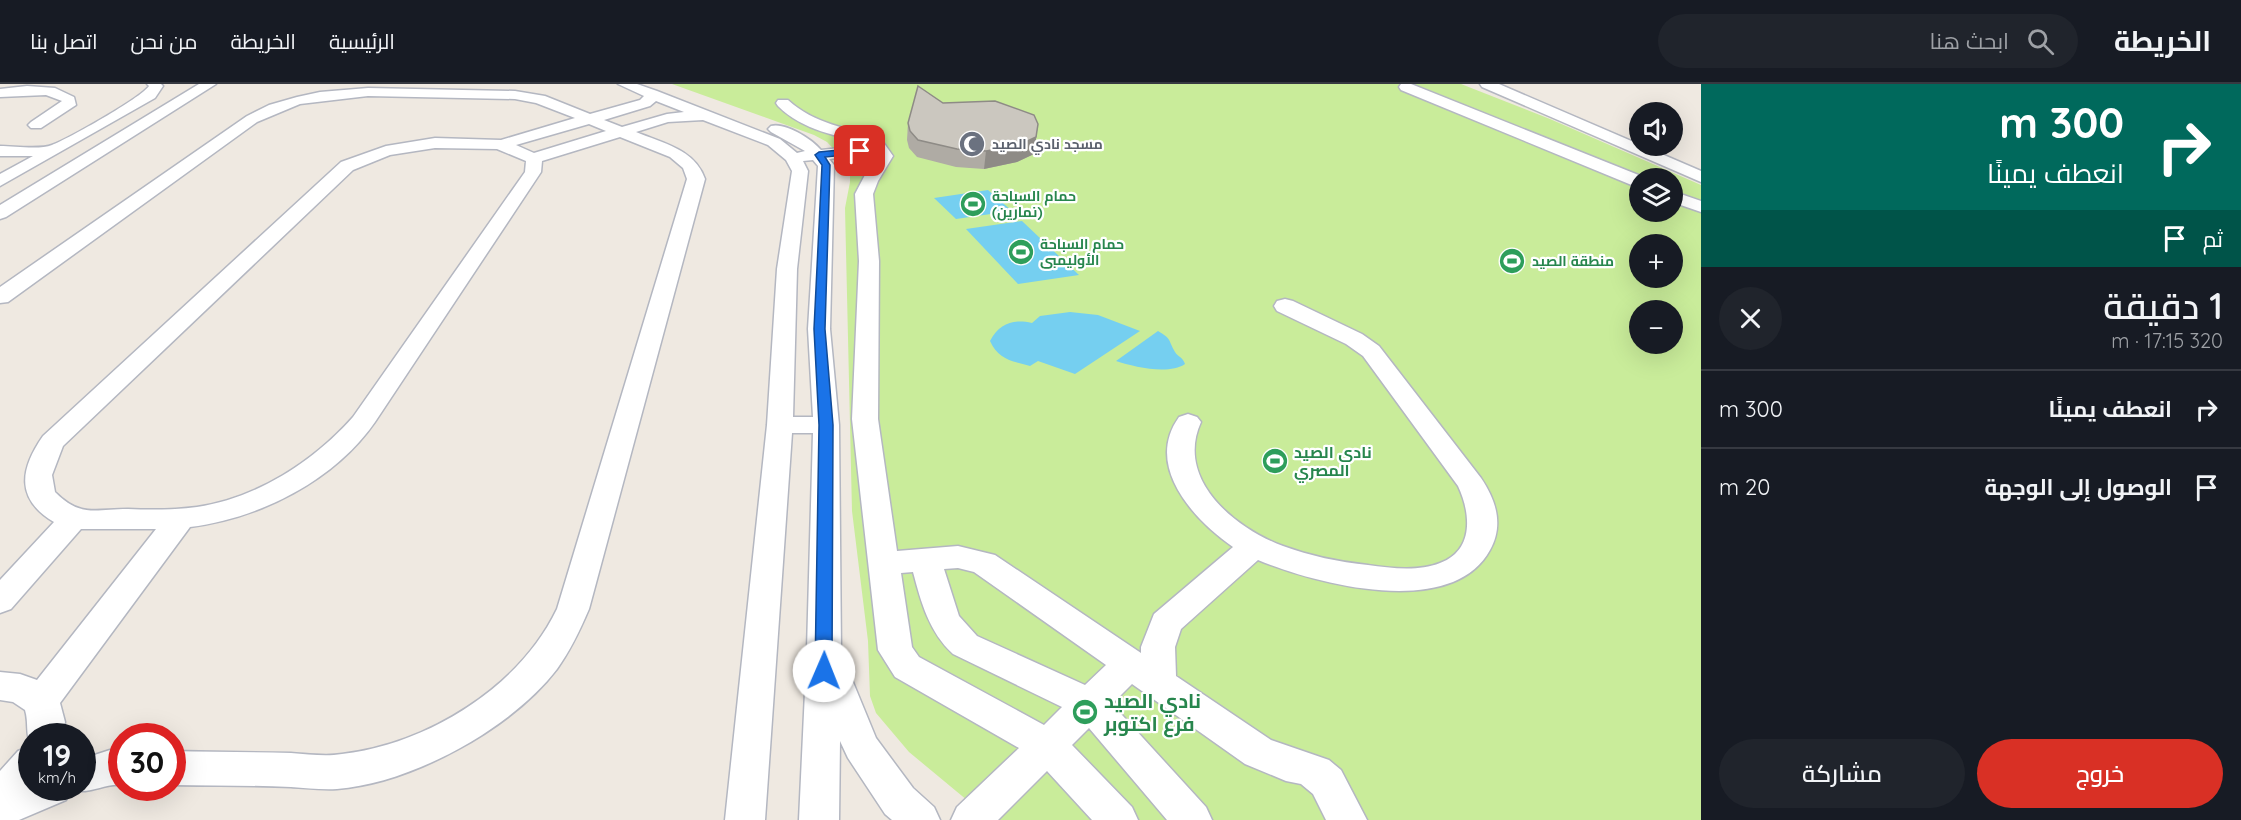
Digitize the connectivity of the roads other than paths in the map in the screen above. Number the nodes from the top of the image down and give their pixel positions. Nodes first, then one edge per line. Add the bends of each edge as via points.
1 (46, 84) edge
2 (154, 84) edge
3 (183, 84) edge
4 (625, 84) edge
5 (1487, 84) edge
6 (1511, 84) edge
7 (210, 85) edge
8 (1404, 85) edge
9 (655, 89) edge
10 (30, 91) junction
11 (0, 93) edge
12 (783, 103) dead end
13 (705, 115) junction
14 (589, 119) junction
15 (36, 125) dead end
16 (620, 131) junction
17 (1629, 132) edge
18 (1566, 142) dead end
19 (502, 144) junction
20 (1544, 144) junction
21 (882, 149) junction
22 (0, 151) edge
23 (54, 151) junction
24 (819, 155) junction
25 (1683, 155) edge
26 (793, 157) junction
27 (533, 158) junction
28 (1701, 162) edge
29 (1701, 177) edge
30 (1629, 178) edge
31 (0, 181) edge
32 (0, 196) edge
33 (1683, 200) edge
34 (1701, 207) edge
35 (0, 213) edge
36 (0, 297) edge
37 (1285, 306) dead end
38 (1188, 422) dead end
39 (780, 425) junction
40 (826, 425) junction
41 (74, 519) junction
42 (180, 520) junction
43 (1254, 546) junction
44 (926, 560) junction
45 (884, 563) junction
46 (0, 601) edge
47 (824, 649) junction
48 (1144, 674) junction
49 (0, 686) edge
50 (1089, 703) junction
51 (47, 723) edge
52 (49, 723) edge
53 (1047, 745) junction
54 (186, 768) edge
55 (18, 778) edge
56 (0, 798) edge
57 (20, 801) edge
58 (0, 809) edge
59 (821, 813) edge
60 (745, 820) edge
61 (920, 820) edge
62 (971, 820) edge
63 (1118, 820) edge
64 (1192, 820) edge
65 (1347, 820) edge

1 - 10 street
2 - 23 street via 150,95
3 - 32 street
4 - 9 street
5 - 29 street
6 - 17 street
7 - 35 street
8 - 20 street
9 - 13 street
9 - 14 street via 645,103
9 - 24 street via 780,131 802,141
10 - 11 street
10 - 15 street via 57,93 69,100 69,105
12 - 21 street via 802,119 875,142
13 - 16 street via 676,116
13 - 26 street via 774,142
14 - 16 street
14 - 19 street
14 - 36 street via 540,99 498,93 356,92 288,104 252,119
16 - 27 street
16 - 54 street via 676,154 690,165 696,179 573,609 543,662 486,712 437,741 382,762 344,771
18 - 20 street
19 - 27 street
19 - 41 street via 418,144 372,155 347,166 52,442 40,465 38,487 44,500
20 - 30 street
21 - 24 street
21 - 45 street via 885,156 864,194 869,261 865,419
22 - 23 street
23 - 31 street
24 - 26 street
24 - 40 street via 826,165 819,329
25 - 28 street
26 - 39 street via 800,171 788,269
27 - 42 street via 532,172 347,441 295,480 260,497 220,512
33 - 34 street
37 - 43 street via 1354,339 1377,358 1471,484 1483,514 1484,528 1473,553 1462,564 1448,573 1426,577 1352,575
38 - 43 street via 1178,446 1183,474 1216,519
39 - 40 street
39 - 60 street
40 - 47 street
41 - 42 street
41 - 46 street
42 - 52 street
43 - 48 street via 1166,623
44 - 45 street
44 - 48 street via 958,557 984,563
44 - 50 street via 944,622 955,638
45 - 53 street via 894,642 900,658 917,673
47 - 59 street
47 - 61 street via 861,747 899,801
48 - 50 street
48 - 65 street via 1258,752 1315,772 1327,782
49 - 51 street via 20,688
50 - 53 street
50 - 64 street
53 - 62 street
53 - 63 street
55 - 56 street
57 - 58 street

